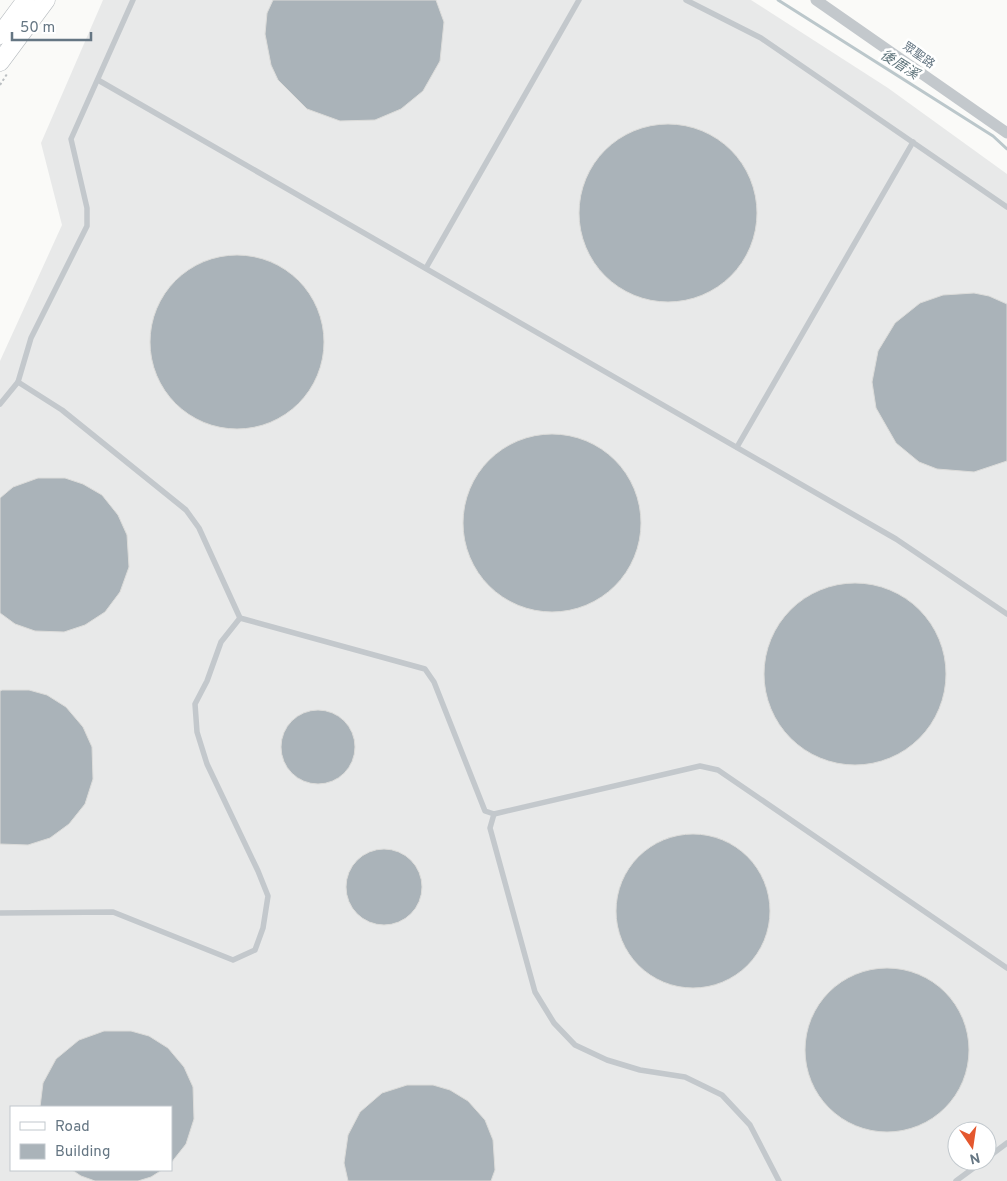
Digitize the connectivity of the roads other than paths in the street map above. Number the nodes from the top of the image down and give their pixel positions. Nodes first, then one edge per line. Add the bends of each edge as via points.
1 (26, 0) edge
2 (46, 0) edge
3 (133, 0) edge
4 (579, 0) edge
5 (686, 0) edge
6 (816, 0) edge
7 (0, 35) edge
8 (0, 62) edge
9 (98, 80) junction
10 (1007, 133) edge
11 (913, 142) junction
12 (1007, 207) edge
13 (426, 268) junction
14 (18, 382) junction
15 (0, 404) edge
16 (737, 447) junction
17 (1007, 614) edge
18 (240, 618) junction
19 (494, 814) junction
20 (0, 913) edge
21 (1007, 968) edge
22 (970, 1171) edge
23 (779, 1181) edge
24 (956, 1181) edge

1 - 7 main road
2 - 8 main road
3 - 9 lane
4 - 13 lane
5 - 11 lane via 761,38
6 - 10 street, 眾聖路
9 - 13 lane
9 - 14 lane via 71,139 87,208 87,226 31,338
11 - 12 lane
11 - 16 lane
13 - 16 lane
14 - 15 lane
14 - 18 lane via 62,410 186,510 199,528
16 - 17 lane via 896,539
18 - 19 lane via 425,669 434,682 485,811
18 - 20 lane via 221,642 196,704 197,732 207,764 268,896 263,928 255,950 233,960 113,912
19 - 21 lane via 700,766 718,770
19 - 23 lane via 490,828 535,992 554,1023 574,1045 606,1060 640,1070 685,1077 722,1095 750,1125
22 - 24 lane

